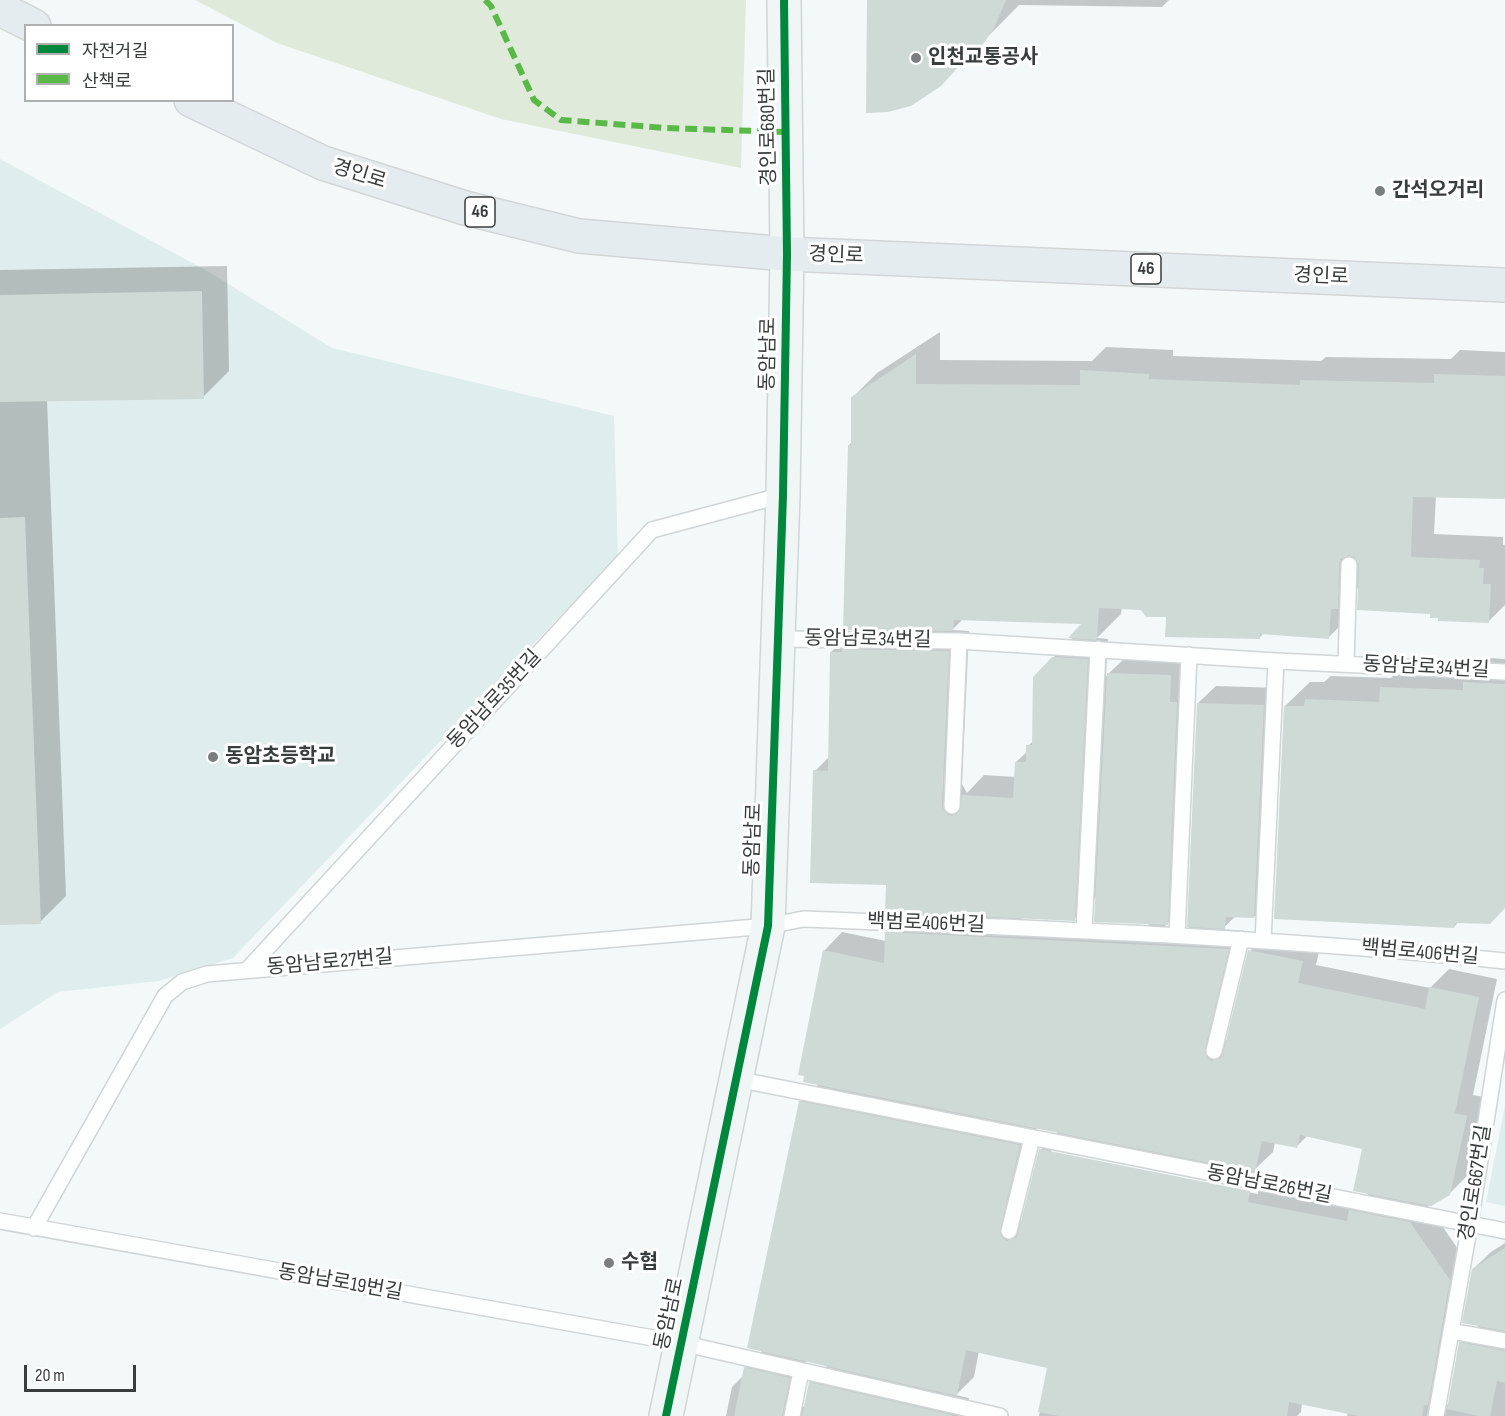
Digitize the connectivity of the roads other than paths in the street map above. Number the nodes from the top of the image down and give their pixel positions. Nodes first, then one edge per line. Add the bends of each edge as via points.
1 (784, 0) edge
2 (0, 9) edge
3 (30, 24) edge
4 (195, 102) edge
5 (787, 254) junction
6 (1505, 285) edge
7 (783, 495) junction
8 (1349, 565) dead end
9 (777, 639) junction
10 (959, 641) junction
11 (1098, 649) junction
12 (1189, 655) junction
13 (1276, 661) junction
14 (1346, 664) junction
15 (1505, 672) edge
16 (952, 806) dead end
17 (768, 926) junction
18 (1084, 930) junction
19 (1177, 935) junction
20 (1241, 939) junction
21 (1263, 940) junction
22 (1505, 961) edge
23 (247, 970) junction
24 (1505, 1000) edge
25 (1214, 1051) dead end
26 (736, 1079) junction
27 (1032, 1138) junction
28 (0, 1221) edge
29 (1470, 1224) junction
30 (34, 1228) junction
31 (1009, 1231) dead end
32 (1505, 1231) edge
33 (1450, 1331) junction
34 (1505, 1341) edge
35 (681, 1343) junction
36 (801, 1371) junction
37 (666, 1416) edge
38 (792, 1416) edge
39 (996, 1416) edge
40 (1436, 1416) edge

1 - 5 street, 경인로680번길
2 - 3 main road
4 - 5 main road, 경인로 / 46 via 323,163 465,208 579,236
5 - 6 main road, 경인로 / 46
5 - 7 street, 동암남로
7 - 9 street, 동암남로
7 - 23 lane, 동암남로35번길 via 652,530
8 - 14 lane, 동암남로34번길
9 - 10 lane, 동암남로34번길
9 - 17 street, 동암남로
10 - 11 lane, 동암남로34번길
10 - 16 lane, 동암남로34번길
11 - 12 lane, 동암남로34번길
11 - 18 lane
12 - 13 lane, 동암남로34번길
12 - 19 lane
13 - 14 lane, 동암남로34번길
13 - 21 lane
14 - 15 lane, 동암남로34번길
17 - 18 lane, 백범로406번길 via 802,919
17 - 23 lane, 동암남로27번길
17 - 26 street, 동암남로
18 - 19 lane, 백범로406번길
19 - 20 lane, 백범로406번길
20 - 21 lane, 백범로406번길
20 - 25 lane
21 - 22 lane, 백범로406번길
23 - 30 lane, 동암남로27번길 via 207,974 182,982 165,996
24 - 29 lane, 경인로667번길
26 - 27 lane, 동암남로26번길
26 - 35 street, 동암남로
27 - 29 lane, 동암남로26번길
27 - 31 lane
28 - 30 lane, 동암남로19번길
29 - 32 lane, 동암남로26번길
29 - 33 lane, 경인로667번길
30 - 35 lane, 동암남로19번길
33 - 34 lane
33 - 40 lane, 경인로667번길
35 - 36 lane, 동암남로19번길
35 - 37 street, 동암남로
36 - 38 lane
36 - 39 lane, 동암남로19번길

